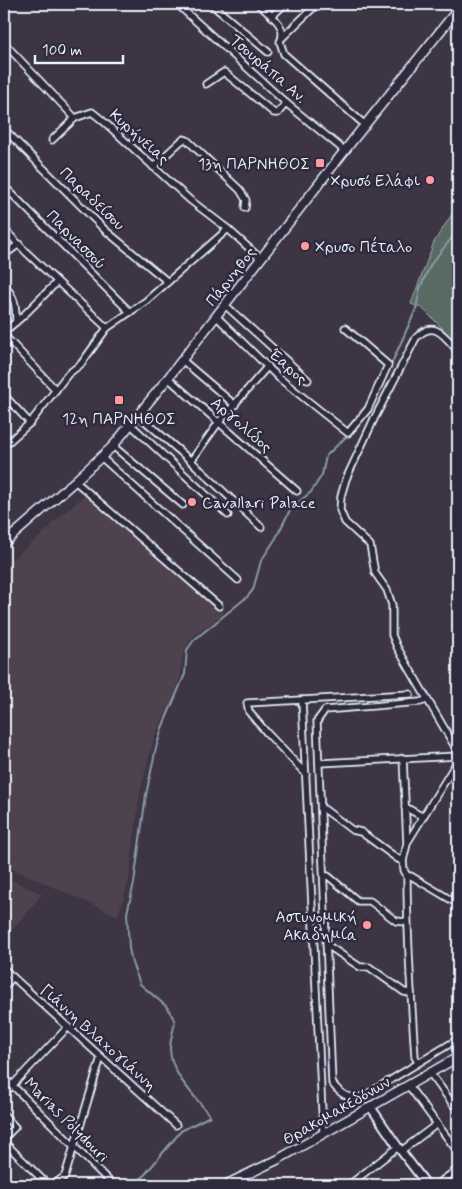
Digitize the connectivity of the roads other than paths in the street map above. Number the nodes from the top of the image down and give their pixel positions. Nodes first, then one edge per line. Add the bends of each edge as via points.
1 (211, 4) edge
2 (258, 4) edge
3 (285, 4) edge
4 (317, 4) edge
5 (180, 5) edge
6 (458, 9) edge
7 (272, 16) junction
8 (283, 37) junction
9 (4, 43) edge
10 (268, 52) dead end
11 (206, 84) dead end
12 (286, 103) junction
13 (75, 118) junction
14 (365, 125) junction
15 (4, 130) edge
16 (52, 140) dead end
17 (345, 151) junction
18 (153, 167) junction
19 (4, 186) edge
20 (245, 208) dead end
21 (4, 229) edge
22 (228, 229) junction
23 (18, 244) junction
24 (4, 255) edge
25 (261, 259) junction
26 (57, 282) junction
27 (168, 282) junction
28 (5, 286) edge
29 (225, 305) junction
30 (130, 312) junction
31 (216, 316) junction
32 (16, 322) junction
33 (107, 328) junction
34 (345, 328) dead end
35 (4, 334) edge
36 (458, 351) edge
37 (182, 360) junction
38 (268, 366) junction
39 (168, 378) junction
40 (308, 380) dead end
41 (56, 390) junction
42 (4, 395) edge
43 (235, 405) junction
44 (138, 414) junction
45 (219, 422) junction
46 (30, 423) junction
47 (130, 424) junction
48 (4, 446) edge
49 (113, 446) junction
50 (101, 457) junction
51 (191, 461) junction
52 (76, 481) junction
53 (297, 491) dead end
54 (183, 506) dead end
55 (228, 516) dead end
56 (260, 526) dead end
57 (4, 543) edge
58 (238, 580) dead end
59 (219, 606) dead end
60 (410, 694) dead end
61 (302, 700) junction
62 (427, 700) junction
63 (458, 752) edge
64 (403, 758) junction
65 (458, 758) edge
66 (320, 763) junction
67 (306, 774) junction
68 (405, 808) junction
69 (321, 809) junction
70 (423, 817) junction
71 (406, 844) junction
72 (402, 861) junction
73 (324, 876) junction
74 (408, 876) junction
75 (458, 904) edge
76 (407, 922) junction
77 (326, 945) junction
78 (4, 969) edge
79 (13, 977) junction
80 (4, 987) edge
81 (411, 993) junction
82 (68, 1027) junction
83 (458, 1039) edge
84 (101, 1057) junction
85 (458, 1057) edge
86 (418, 1062) junction
87 (430, 1072) junction
88 (4, 1077) edge
89 (12, 1084) junction
90 (408, 1085) junction
91 (4, 1094) edge
92 (370, 1106) junction
93 (458, 1111) edge
94 (4, 1115) edge
95 (437, 1124) junction
96 (176, 1125) dead end
97 (324, 1132) junction
98 (4, 1138) edge
99 (4, 1142) edge
100 (74, 1146) junction
101 (399, 1149) junction
102 (458, 1152) edge
103 (458, 1170) edge
104 (110, 1182) dead end
105 (48, 1185) edge
106 (53, 1185) edge
107 (226, 1185) edge
108 (349, 1185) edge
109 (427, 1185) edge
110 (436, 1185) edge

1 - 10 street
2 - 7 street
3 - 7 street
4 - 8 street
5 - 12 street, Τσουράπα Αν.
6 - 14 main road, Πάρνηθος
7 - 8 street via 282,27
8 - 14 street via 280,42 284,54
9 - 13 street
11 - 12 street via 224,72 274,113 278,113
12 - 17 street, Τσουράπα Αν.
13 - 16 street
13 - 18 street, Κυρήνειας via 92,112
14 - 17 main road, Πάρνηθος
15 - 27 street, Παραδείσου via 105,230
17 - 25 main road, Πάρνηθος
18 - 20 street via 180,142 188,140 240,190 246,200
18 - 22 street, Κυρήνειας
19 - 30 street, Παρνασσού
21 - 23 street
22 - 25 street, Κυρήνειας
22 - 27 street
23 - 24 street
23 - 26 street
25 - 29 main road, Πάρνηθος
26 - 32 street
26 - 33 street
27 - 30 street
28 - 32 street via 15,302
29 - 31 main road, Πάρνηθος
29 - 40 street
30 - 33 street
31 - 37 main road, Πάρνηθος
31 - 38 street, Έαρος
32 - 35 street
33 - 41 street via 81,364
34 - 38 street, Έαρος via 388,365 368,409 348,433
35 - 41 street
36 - 62 street via 434,329 424,331 416,338 374,419 341,496 340,510 345,522 368,542 372,550 375,573 385,586 392,605 392,635
37 - 39 main road, Πάρνηθος
37 - 43 street
38 - 43 street
39 - 44 main road, Πάρνηθος
39 - 45 street, Αργολίδος
41 - 46 street
42 - 46 street
43 - 45 street
44 - 47 main road, Πάρνηθος
44 - 51 street
45 - 51 street
45 - 53 street, Αργολίδος
46 - 48 street
47 - 49 main road, Πάρνηθος
47 - 55 street
49 - 50 main road, Πάρνηθος
49 - 54 street
50 - 52 main road, Πάρνηθος
50 - 58 street
51 - 56 street
52 - 57 main road, Πάρνηθος
52 - 59 street
60 - 61 street
61 - 67 street
61 - 67 street via 248,703 249,712
62 - 63 street
62 - 66 street via 325,710 317,721
64 - 65 street
64 - 66 street
64 - 68 street
65 - 70 street
66 - 69 street
67 - 97 street
68 - 70 street
68 - 71 street
69 - 72 street
69 - 73 street
70 - 71 street
71 - 72 street
72 - 74 street
73 - 76 street via 358,901 370,901 396,921
73 - 77 street
74 - 75 street
74 - 76 street
76 - 81 street
77 - 81 street via 360,967 369,967 404,992
77 - 86 street via 330,1062 332,1083 336,1089 350,1098 364,1096
78 - 79 street, Γιάννη Βλαχογιάννη
79 - 80 street
79 - 82 street, Γιάννη Βλαχογιάννη
81 - 86 street
82 - 84 street, Γιάννη Βλαχογιάννη
82 - 89 street
83 - 86 street
84 - 96 street, Γιάννη Βλαχογιάννη
84 - 100 street
85 - 87 main road, Θρακομακεδόνων
87 - 90 main road, Θρακομακεδόνων
87 - 93 street
88 - 89 street, Marias Polydouri
89 - 91 street
89 - 100 street, Marias Polydouri
90 - 92 main road, Θρακομακεδόνων
90 - 95 street
92 - 97 main road, Θρακομακεδόνων
92 - 101 street
94 - 98 street via 15,1127
95 - 101 street
95 - 102 street
97 - 107 main road, Θρακομακεδόνων
99 - 105 street
100 - 104 street, Marias Polydouri
100 - 106 street via 65,1176
101 - 108 street
101 - 109 street
103 - 110 street

